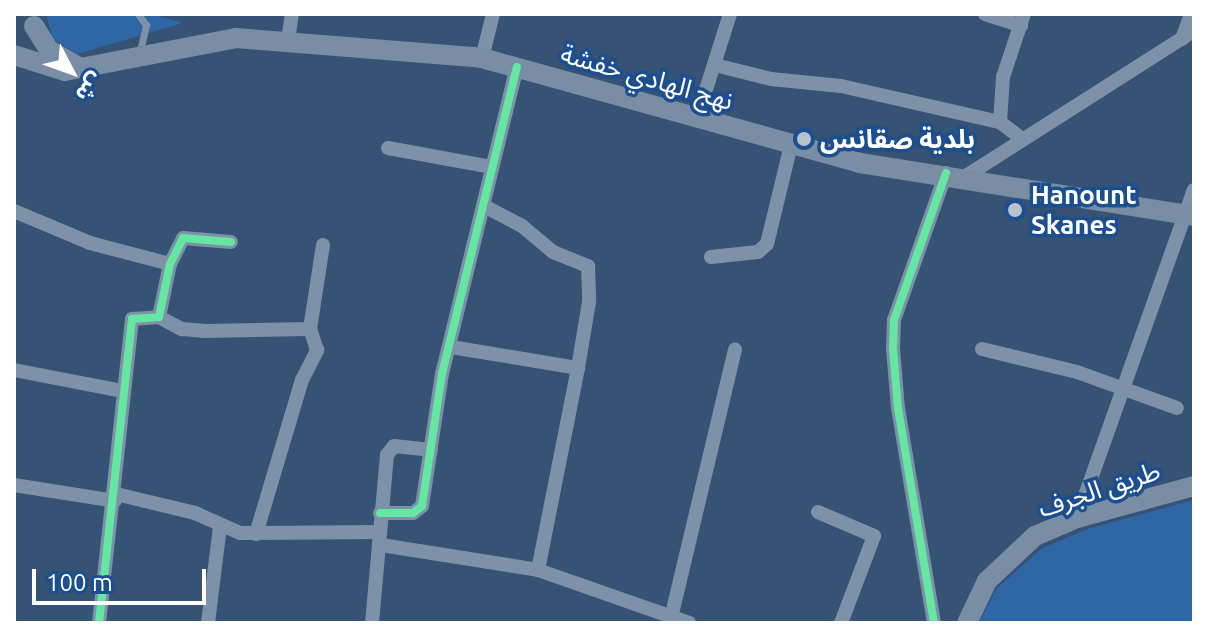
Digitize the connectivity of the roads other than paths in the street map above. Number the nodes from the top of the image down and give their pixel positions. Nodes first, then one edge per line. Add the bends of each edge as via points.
1 (138, 14) edge
2 (292, 14) edge
3 (493, 14) edge
4 (730, 14) edge
5 (985, 14) edge
6 (1191, 14) edge
7 (34, 19) edge
8 (1023, 20) edge
9 (1188, 35) edge
10 (288, 41) junction
11 (14, 55) edge
12 (139, 55) junction
13 (482, 58) junction
14 (715, 65) junction
15 (517, 67) junction
16 (83, 68) junction
17 (697, 118) junction
18 (1000, 122) junction
19 (1021, 138) junction
20 (791, 145) junction
21 (388, 148) dead end
22 (492, 167) junction
23 (956, 175) junction
24 (1194, 190) edge
25 (484, 206) junction
26 (14, 211) edge
27 (1190, 215) edge
28 (231, 242) dead end
29 (323, 245) dead end
30 (711, 257) dead end
31 (170, 264) junction
32 (159, 317) junction
33 (310, 329) junction
34 (451, 347) junction
35 (982, 349) dead end
36 (735, 350) dead end
37 (578, 368) junction
38 (14, 370) edge
39 (1124, 390) junction
40 (122, 391) junction
41 (1177, 408) dead end
42 (431, 450) junction
43 (14, 485) edge
44 (1194, 486) edge
45 (116, 497) junction
46 (818, 512) dead end
47 (380, 513) junction
48 (1077, 518) junction
49 (220, 526) junction
50 (256, 534) junction
51 (380, 538) junction
52 (538, 570) junction
53 (637, 608) junction
54 (671, 618) junction
55 (99, 623) edge
56 (208, 623) edge
57 (372, 623) edge
58 (632, 623) edge
59 (689, 623) edge
60 (841, 623) edge
61 (934, 623) edge
62 (967, 623) edge

1 - 12 lane via 146,25
2 - 10 street
3 - 13 street
4 - 14 street
5 - 8 street
6 - 9 street
7 - 11 main road via 29,44
7 - 16 main road via 56,56
8 - 18 street via 1003,77
9 - 19 street
10 - 12 main road, نهج الهادي خفشة via 198,42
10 - 13 main road, نهج الهادي خفشة
11 - 16 main road, نهج الهادي خفشة via 53,70
12 - 16 main road, نهج الهادي خفشة
13 - 15 main road, نهج الهادي خفشة
14 - 17 street
14 - 18 street via 771,79 841,86
15 - 17 main road, نهج الهادي خفشة
15 - 22 street
17 - 20 main road, نهج الهادي خفشة
18 - 19 street
19 - 23 street
20 - 23 main road, نهج الهادي خفشة via 860,163
20 - 30 street via 767,244 758,252
21 - 22 street
22 - 25 street
23 - 27 main road, نهج الهادي خفشة
23 - 61 street via 894,320 898,409
24 - 27 street
25 - 34 street
25 - 37 street via 522,226 553,252 588,266 589,302
26 - 31 street via 90,243
27 - 39 street
28 - 31 street via 190,235 177,243
29 - 33 street
31 - 32 street
32 - 33 street via 182,329 203,331
32 - 40 street via 132,319
33 - 50 street via 317,350 302,380
34 - 37 street
34 - 42 street
35 - 39 street
36 - 54 street
37 - 52 street
38 - 40 street
39 - 41 street
39 - 48 street via 1098,447
40 - 45 street
42 - 47 street via 418,511
42 - 47 street via 390,450
43 - 45 street
44 - 48 main road, طريق الجرف
45 - 49 street via 195,513
45 - 55 street
46 - 60 street via 874,536
47 - 51 street
48 - 62 main road, طريق الجرف via 1016,550 987,581
49 - 50 street
49 - 56 street
50 - 51 street
51 - 52 street
51 - 57 street
52 - 53 street
53 - 54 street
53 - 58 street
54 - 59 street

